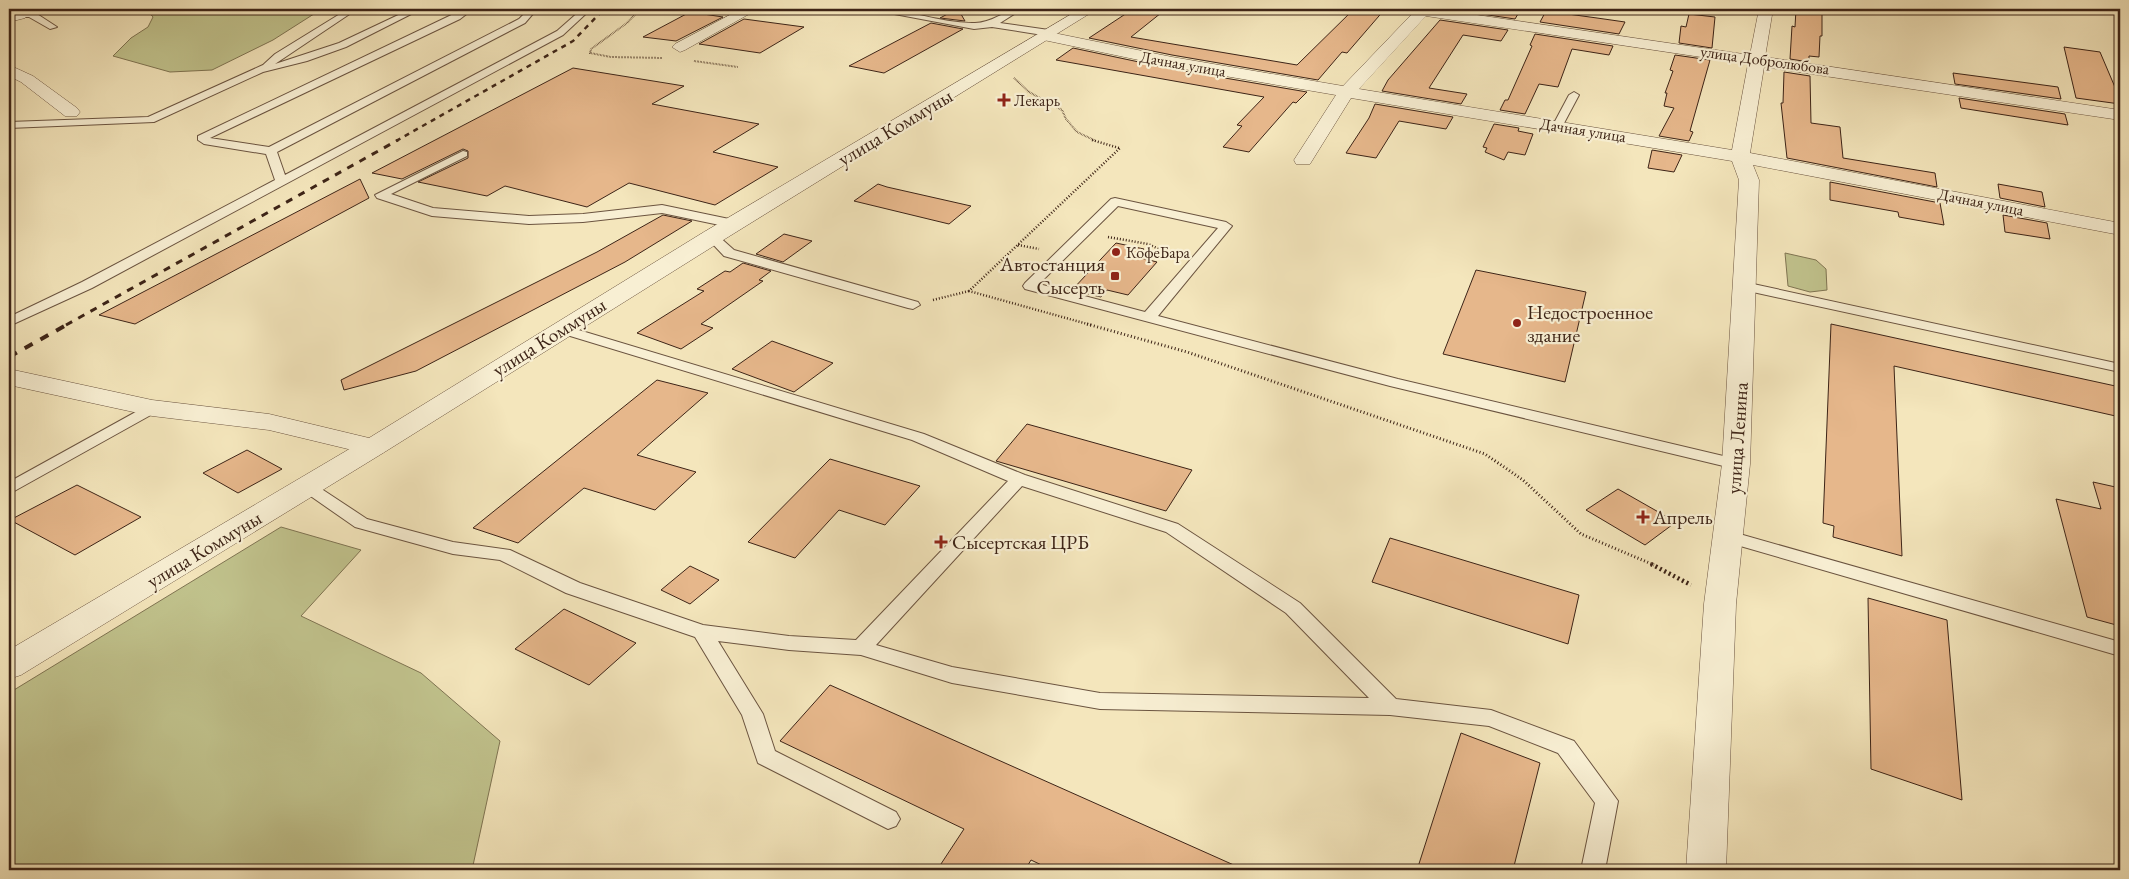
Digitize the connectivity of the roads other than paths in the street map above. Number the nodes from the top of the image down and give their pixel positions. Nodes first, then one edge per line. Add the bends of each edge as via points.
1 (353, 9) edge
2 (417, 9) edge
3 (469, 9) edge
4 (533, 9) edge
5 (586, 9) edge
6 (751, 9) edge
7 (872, 9) edge
8 (1018, 9) edge
9 (1090, 9) edge
10 (1419, 9) edge
11 (1766, 9) edge
12 (13, 16) edge
13 (992, 24) junction
14 (53, 27) dead end
15 (1046, 35) junction
16 (680, 48) dead end
17 (1758, 59) junction
18 (264, 69) junction
19 (9, 70) edge
20 (1346, 93) junction
21 (1574, 95) dead end
22 (71, 112) dead end
23 (2120, 115) edge
24 (9, 125) edge
25 (1558, 126) junction
26 (271, 151) junction
27 (463, 154) dead end
28 (1740, 157) junction
29 (1303, 160) dead end
30 (282, 182) junction
31 (734, 224) junction
32 (2120, 229) edge
33 (712, 237) junction
34 (1744, 286) junction
35 (913, 305) road end
36 (1149, 317) junction
37 (9, 322) edge
38 (562, 329) junction
39 (2120, 368) edge
40 (9, 377) edge
41 (152, 408) junction
42 (373, 447) junction
43 (1736, 464) junction
44 (1019, 479) junction
45 (308, 488) junction
46 (9, 489) edge
47 (1729, 537) junction
48 (702, 632) junction
49 (861, 648) junction
50 (2120, 649) edge
51 (9, 666) edge
52 (1390, 707) junction
53 (888, 818) dead end
54 (1593, 870) edge
55 (1706, 870) edge

1 - 18 lane via 278,56
2 - 18 lane via 324,53
3 - 26 lane via 202,138 208,142
4 - 26 lane via 522,21
5 - 30 lane via 560,33
6 - 16 street
7 - 13 lane via 974,26
8 - 13 lane
9 - 15 street, улица Коммуны
10 - 17 street, улица Добролюбова
10 - 20 street
11 - 17 street
12 - 14 lane via 31,14
13 - 15 lane
15 - 20 street, Дачная улица via 1102,50
15 - 31 street, улица Коммуны
17 - 23 street, улица Добролюбова
17 - 28 street
18 - 24 lane via 150,120
19 - 22 street via 27,79
20 - 25 street, Дачная улица
20 - 29 street
21 - 25 lane
25 - 28 street, Дачная улица
26 - 30 lane
27 - 31 lane via 381,195 432,212 528,220 583,218 662,209
28 - 32 street, Дачная улица
28 - 34 street, улица Ленина via 1749,180
30 - 37 lane via 87,285
31 - 33 street, улица Коммуны
33 - 35 lane via 729,253
33 - 38 street, улица Коммуны
34 - 39 lane
34 - 43 street, улица Ленина
36 - 36 lane via 1226,226 1115,202 1030,286
36 - 43 lane via 1395,383
38 - 42 street, улица Коммуны
38 - 44 lane via 918,437
40 - 41 street
41 - 42 street via 269,422
41 - 46 lane
42 - 45 street, улица Коммуны
43 - 47 street, улица Ленина
44 - 49 lane
44 - 52 lane via 1172,528 1293,608
45 - 48 lane via 361,522 453,548 504,554 573,588
45 - 51 street, улица Коммуны
47 - 50 lane
47 - 55 street, улица Ленина via 1720,604
48 - 49 lane
48 - 53 lane via 752,714 766,757
49 - 52 lane via 952,675 1100,701
52 - 54 lane via 1491,718 1566,747 1607,801

